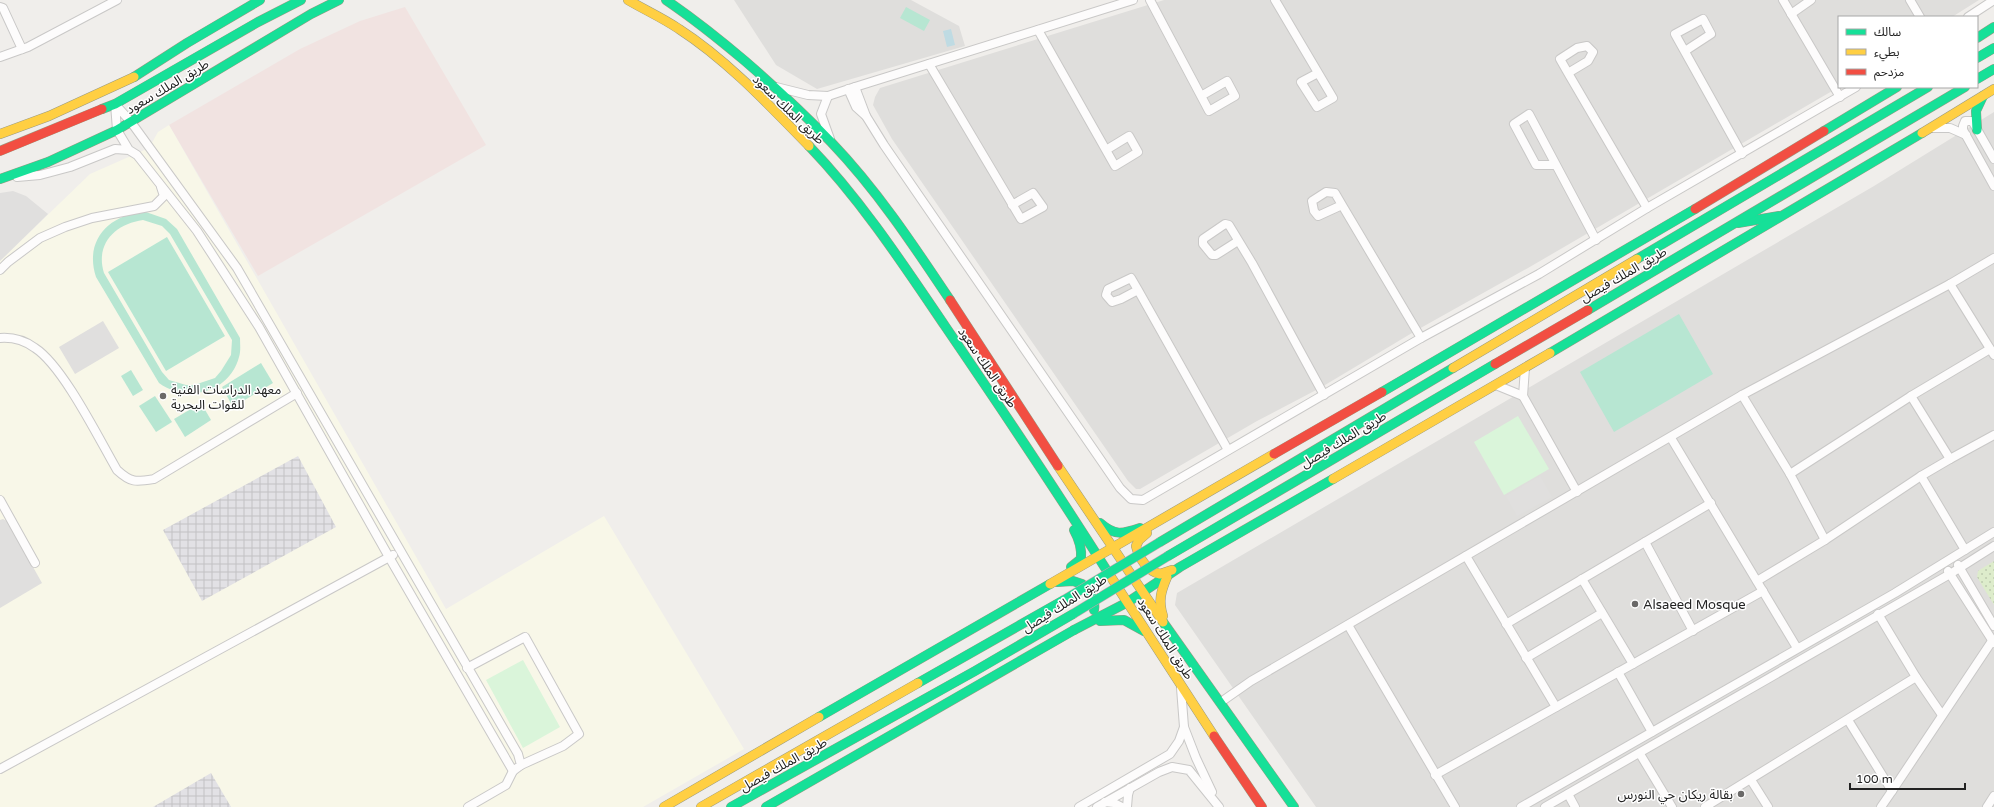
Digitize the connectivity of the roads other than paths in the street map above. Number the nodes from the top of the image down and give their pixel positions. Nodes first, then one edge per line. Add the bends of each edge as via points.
1 (117, 0) edge
2 (260, 0) edge
3 (301, 0) edge
4 (339, 0) edge
5 (628, 0) edge
6 (666, 0) edge
7 (1133, 0) edge
8 (1150, 0) edge
9 (1275, 0) edge
10 (1783, 0) edge
11 (1811, 0) edge
12 (1910, 0) edge
13 (1994, 0) edge
14 (3, 5) edge
15 (1791, 14) junction
16 (1919, 16) edge
17 (1970, 16) edge
18 (1994, 27) edge
19 (1038, 30) junction
20 (1978, 37) edge
21 (1994, 48) edge
22 (22, 49) junction
23 (1685, 52) dead end
24 (0, 57) edge
25 (1978, 57) edge
26 (929, 64) junction
27 (1994, 69) edge
28 (1318, 73) dead end
29 (1568, 73) dead end
30 (1978, 78) edge
31 (775, 87) junction
32 (852, 88) junction
33 (1854, 88) edge
34 (1895, 88) edge
35 (1926, 88) edge
36 (1963, 88) edge
37 (1994, 89) edge
38 (828, 96) junction
39 (1201, 96) dead end
40 (1983, 96) junction
41 (1840, 97) junction
42 (115, 104) junction
43 (131, 122) junction
44 (1932, 128) junction
45 (117, 130) junction
46 (1978, 130) junction
47 (0, 134) edge
48 (1966, 135) junction
49 (832, 143) junction
50 (129, 150) junction
51 (1106, 150) dead end
52 (0, 151) edge
53 (1742, 154) junction
54 (1779, 158) junction
55 (1994, 159) edge
56 (1556, 165) junction
57 (1, 179) edge
58 (161, 186) junction
59 (1994, 186) edge
60 (1747, 194) junction
61 (1012, 204) dead end
62 (1342, 205) dead end
63 (1647, 208) junction
64 (1719, 210) junction
65 (1786, 215) junction
66 (1736, 223) junction
67 (1596, 240) junction
68 (1238, 241) dead end
69 (1994, 258) edge
70 (1604, 263) junction
71 (0, 270) edge
72 (1950, 284) junction
73 (1138, 290) dead end
74 (0, 338) edge
75 (1421, 338) junction
76 (1992, 352) edge
77 (1525, 368) junction
78 (1496, 385) junction
79 (297, 393) junction
80 (1324, 395) junction
81 (1742, 395) junction
82 (1523, 396) junction
83 (1911, 396) junction
84 (1994, 435) edge
85 (1671, 438) junction
86 (1228, 450) junction
87 (1950, 459) junction
88 (1790, 474) junction
89 (1922, 476) junction
90 (1577, 492) junction
91 (0, 500) edge
92 (1080, 500) junction
93 (1711, 503) junction
94 (1065, 506) junction
95 (1160, 522) junction
96 (1994, 532) edge
97 (1825, 540) junction
98 (1645, 542) junction
99 (1994, 546) edge
100 (1112, 548) junction
101 (1965, 550) junction
102 (400, 552) junction
103 (1098, 556) junction
104 (1466, 556) junction
105 (389, 557) junction
106 (1953, 558) junction
107 (35, 564) dead end
108 (1944, 564) junction
109 (1180, 567) junction
110 (1960, 568) junction
111 (1950, 574) junction
112 (1166, 577) junction
113 (1582, 580) junction
114 (1757, 581) junction
115 (1050, 584) junction
116 (1763, 591) junction
117 (1142, 593) junction
118 (1128, 602) junction
119 (1602, 613) junction
120 (1878, 614) junction
121 (1506, 624) junction
122 (1348, 625) junction
123 (1994, 626) edge
124 (1167, 629) junction
125 (1074, 630) junction
126 (1693, 630) junction
127 (1151, 637) junction
128 (1993, 642) edge
129 (1796, 648) junction
130 (1526, 658) junction
131 (1633, 664) junction
132 (466, 668) junction
133 (1618, 672) junction
134 (1916, 677) junction
135 (1180, 685) junction
136 (1221, 702) junction
137 (1556, 707) junction
138 (1942, 715) junction
139 (1848, 720) junction
140 (1184, 727) junction
141 (1652, 732) junction
142 (1640, 754) junction
143 (521, 765) junction
144 (0, 769) edge
145 (513, 770) junction
146 (1435, 775) junction
147 (1751, 780) junction
148 (1130, 788) junction
149 (1892, 791) junction
150 (1568, 794) junction
151 (1994, 796) edge
152 (1105, 802) junction
153 (1262, 806) edge
154 (468, 807) edge
155 (664, 807) edge
156 (701, 807) edge
157 (731, 807) edge
158 (766, 807) edge
159 (1079, 807) edge
160 (1097, 807) edge
161 (1122, 807) edge
162 (1127, 807) edge
163 (1220, 807) edge
164 (1294, 807) edge
165 (1455, 807) edge
166 (1521, 807) edge
167 (1545, 807) edge
168 (1576, 807) edge
169 (1672, 807) edge
170 (1705, 807) edge
171 (1768, 807) edge
172 (1881, 807) edge
173 (1987, 807) edge

1 - 22 street
2 - 47 main road via 129,81
3 - 42 main road, طريق الملك سعود
4 - 43 main road, طريق الملك سعود via 311,14
5 - 94 main road, طريق الملك سعود via 679,29 718,59 773,109 835,173 892,248
6 - 31 main road, طريق الملك سعود via 698,21
7 - 19 street
8 - 39 street
9 - 28 street
10 - 15 street
11 - 15 street
12 - 16 street
13 - 17 street
14 - 22 street
15 - 41 street
18 - 20 main road
19 - 26 street
19 - 51 street
21 - 25 main road
22 - 24 street
23 - 53 street
26 - 32 street
26 - 61 street
27 - 30 main road
29 - 63 street
31 - 38 street via 808,95
31 - 49 main road, طريق الملك سعود
32 - 38 street
32 - 86 street via 866,116 1054,393 1120,488 1131,499 1143,500
33 - 41 street
34 - 54 main road
35 - 60 main road, طريق الملك فيصل
36 - 66 main road, طريق الملك فيصل
37 - 40 main road
38 - 49 street via 821,114
40 - 44 main road
40 - 46 main road via 1976,111
41 - 53 street
42 - 43 street
42 - 45 street
42 - 52 main road, طريق الملك سعود
43 - 45 main road, طريق الملك سعود
43 - 102 street via 237,268
44 - 48 street via 1950,128
44 - 65 main road
45 - 50 street
45 - 57 main road, طريق الملك سعود via 48,162
46 - 48 street via 1972,121 1965,121 1962,126
46 - 55 street
48 - 59 street
49 - 92 main road, طريق الملك سعود via 912,243
50 - 57 street via 115,149 70,167 40,175
50 - 58 street
53 - 63 street
54 - 60 main road
54 - 70 main road
56 - 56 street via 1529,114 1514,124 1536,165
56 - 67 street
58 - 71 street via 164,196 154,206 92,218 65,227 40,238
58 - 79 street via 197,231 222,268
60 - 64 main road, طريق الملك فيصل
62 - 75 street
63 - 67 street
64 - 70 main road via 1641,243
64 - 156 main road, طريق الملك فيصل, bridge via 1064,600
65 - 66 main road
65 - 77 main road
66 - 157 main road, طريق الملك فيصل, bridge via 975,671
67 - 75 street
68 - 80 street
69 - 72 street
70 - 95 main road via 1219,485
72 - 76 street
72 - 81 street
73 - 86 street
74 - 79 street via 14,337 35,348 54,367 117,470 128,480 154,479
75 - 80 street
76 - 83 street
77 - 78 main road
77 - 82 street
78 - 82 street
78 - 109 main road
79 - 105 street
80 - 86 street
81 - 85 street
81 - 88 street
82 - 90 street
83 - 87 street
83 - 88 street
84 - 87 street
85 - 90 street
85 - 93 street
87 - 89 street
88 - 97 street
89 - 97 street
89 - 101 street
90 - 104 street
91 - 107 street
92 - 95 main road via 1104,529 1111,532 1126,532
92 - 100 main road, طريق الملك سعود
93 - 98 street
93 - 114 street
94 - 103 main road, طريق الملك سعود
94 - 115 main road via 1080,543 1081,559
95 - 100 main road
95 - 109 main road via 1139,540 1137,552 1150,571 1160,574
96 - 101 street
97 - 114 street
98 - 113 street
98 - 126 street
99 - 110 street
100 - 103 main road
100 - 117 main road, طريق الملك سعود
101 - 106 street
102 - 105 street
102 - 132 street
103 - 115 main road
103 - 118 main road, طريق الملك سعود
104 - 121 street
104 - 122 street
105 - 144 street
105 - 145 street
106 - 108 street
106 - 110 street
108 - 111 street
108 - 129 street
109 - 112 main road
110 - 111 street
110 - 123 street
111 - 120 street
111 - 128 street
112 - 117 main road
112 - 124 main road via 1158,597
113 - 119 street
113 - 121 street
114 - 116 street
115 - 125 main road via 1076,580 1092,595 1096,606 1093,612
115 - 155 main road
116 - 126 street
116 - 129 street
117 - 118 main road
117 - 124 main road, طريق الملك سعود
118 - 125 main road
118 - 127 main road, طريق الملك سعود
119 - 130 street
119 - 131 street
120 - 134 street
120 - 142 street
121 - 130 street
122 - 136 street via 1251,681
122 - 146 street
124 - 136 main road, طريق الملك سعود
125 - 127 main road via 1114,618 1132,622
125 - 158 main road
126 - 131 street
127 - 135 main road, طريق الملك سعود
128 - 138 street
129 - 141 street
130 - 137 street
131 - 133 street
132 - 143 street via 518,754
132 - 143 street via 525,637 579,734 563,746
133 - 137 street
133 - 141 street
134 - 138 street
134 - 139 street
135 - 140 street
135 - 153 main road, طريق الملك سعود
136 - 164 main road, طريق الملك سعود
137 - 146 street
138 - 149 street
139 - 147 street
139 - 149 street
140 - 159 street via 1179,741 1170,754
140 - 163 street
141 - 166 street
142 - 150 street
142 - 169 street
143 - 145 street
145 - 154 street via 506,785
146 - 165 street
147 - 170 street
147 - 171 street
148 - 152 street
148 - 162 street
148 - 163 street via 1166,768 1184,768 1197,778
149 - 172 street
150 - 167 street
150 - 168 street
151 - 173 street
152 - 160 street
152 - 161 street

